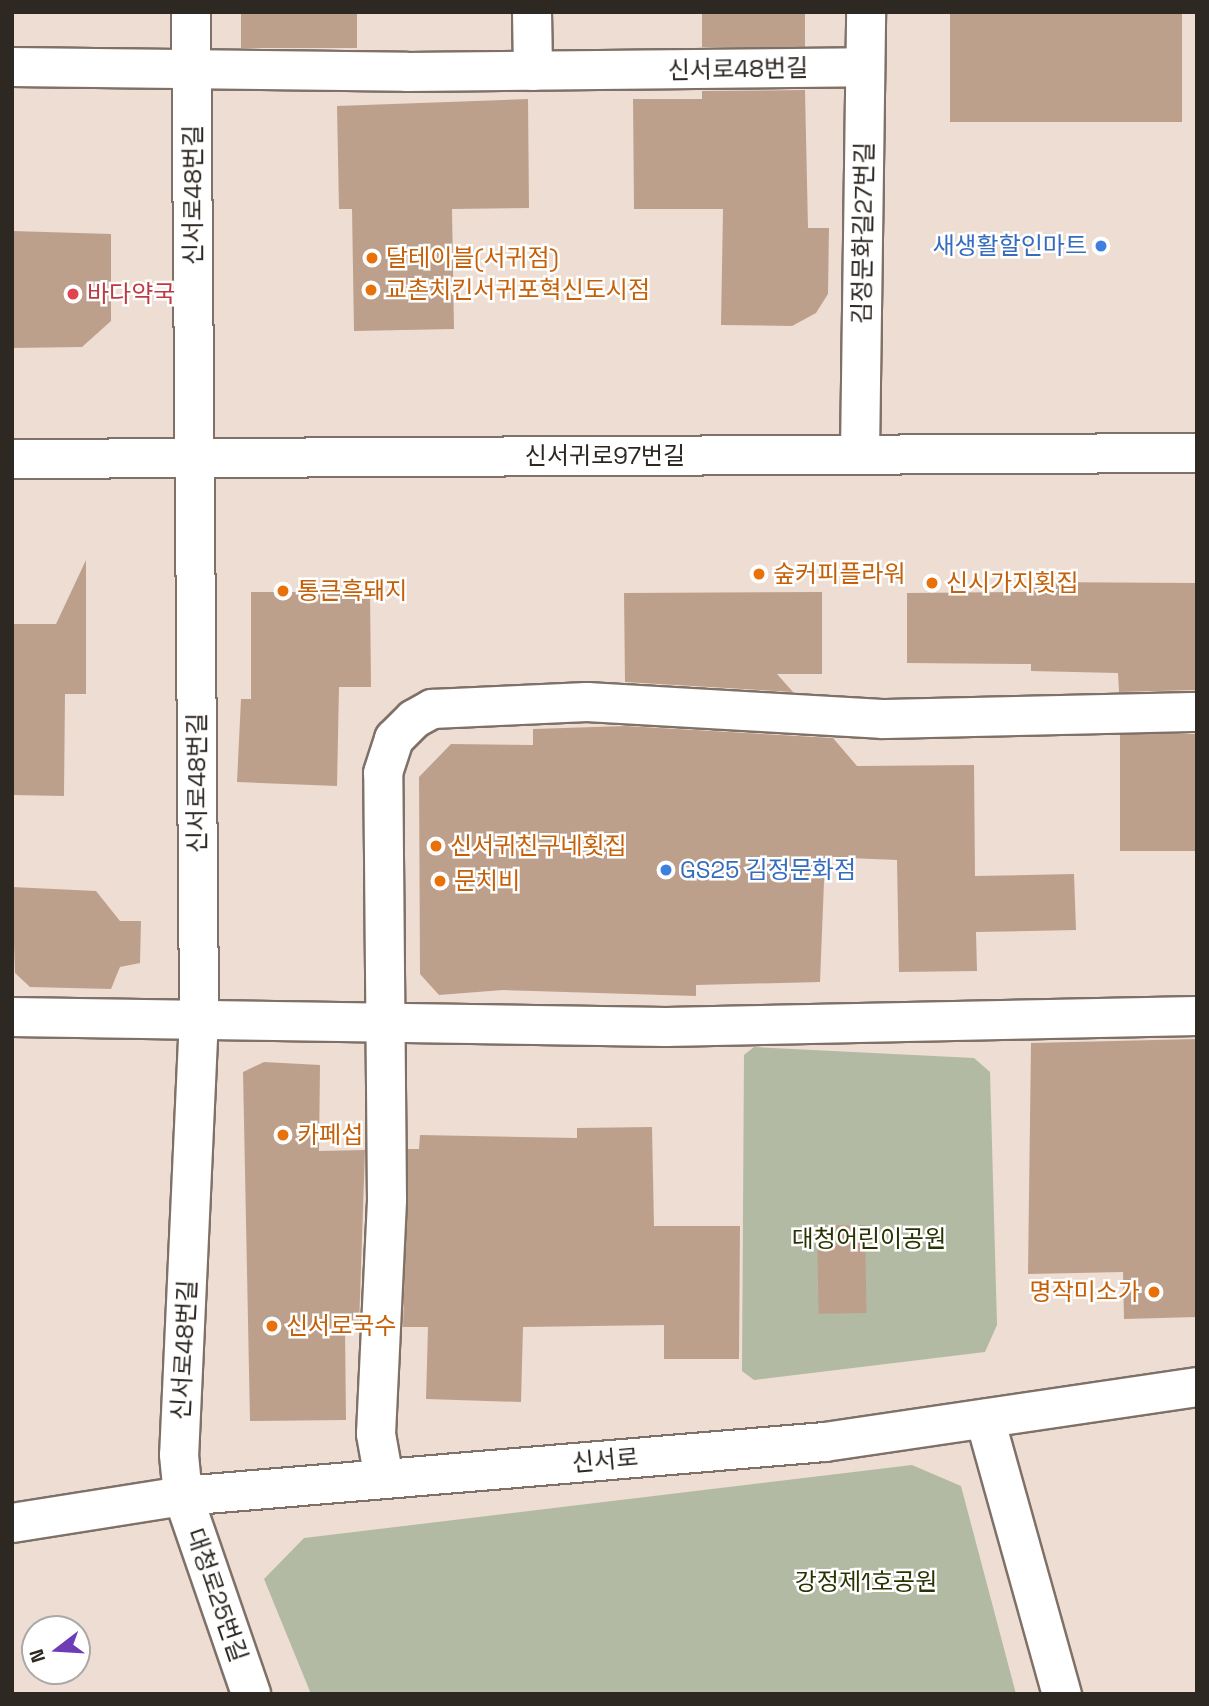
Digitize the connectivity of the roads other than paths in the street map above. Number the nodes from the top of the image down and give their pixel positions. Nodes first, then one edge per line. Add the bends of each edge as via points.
1 (191, 12) edge
2 (533, 12) edge
3 (866, 12) edge
4 (12, 67) edge
5 (865, 67) junction
6 (191, 69) junction
7 (533, 71) junction
8 (1197, 453) edge
9 (860, 454) junction
10 (12, 458) edge
11 (195, 458) junction
12 (1197, 712) edge
13 (1197, 1016) edge
14 (12, 1017) edge
15 (199, 1017) junction
16 (385, 1026) junction
17 (1197, 1387) edge
18 (985, 1419) junction
19 (384, 1479) junction
20 (183, 1496) junction
21 (12, 1523) edge
22 (251, 1694) edge
23 (1062, 1694) edge

1 - 6 street, 신서로48번길
2 - 7 street
3 - 5 street, 김정문화길27번길
4 - 6 street, 신서로48번길
5 - 7 street, 신서로48번길
5 - 9 street, 김정문화길27번길
6 - 7 street, 신서로48번길
6 - 11 street, 신서로48번길
8 - 9 street, 신서귀로97번길
9 - 11 street, 신서귀로97번길
10 - 11 street, 신서귀로97번길
11 - 15 street, 신서로48번길
12 - 16 street via 883,719 587,702 432,709 394,739 383,773
13 - 16 street via 666,1027
14 - 15 street
15 - 16 street
15 - 20 street, 신서로48번길 via 179,1455
16 - 19 street via 387,1200 376,1434
17 - 18 street, 신서로
18 - 19 street, 신서로 via 825,1442
18 - 23 street
19 - 20 street, 신서로
20 - 21 street, 신서로
20 - 22 street, 대청로25번길

